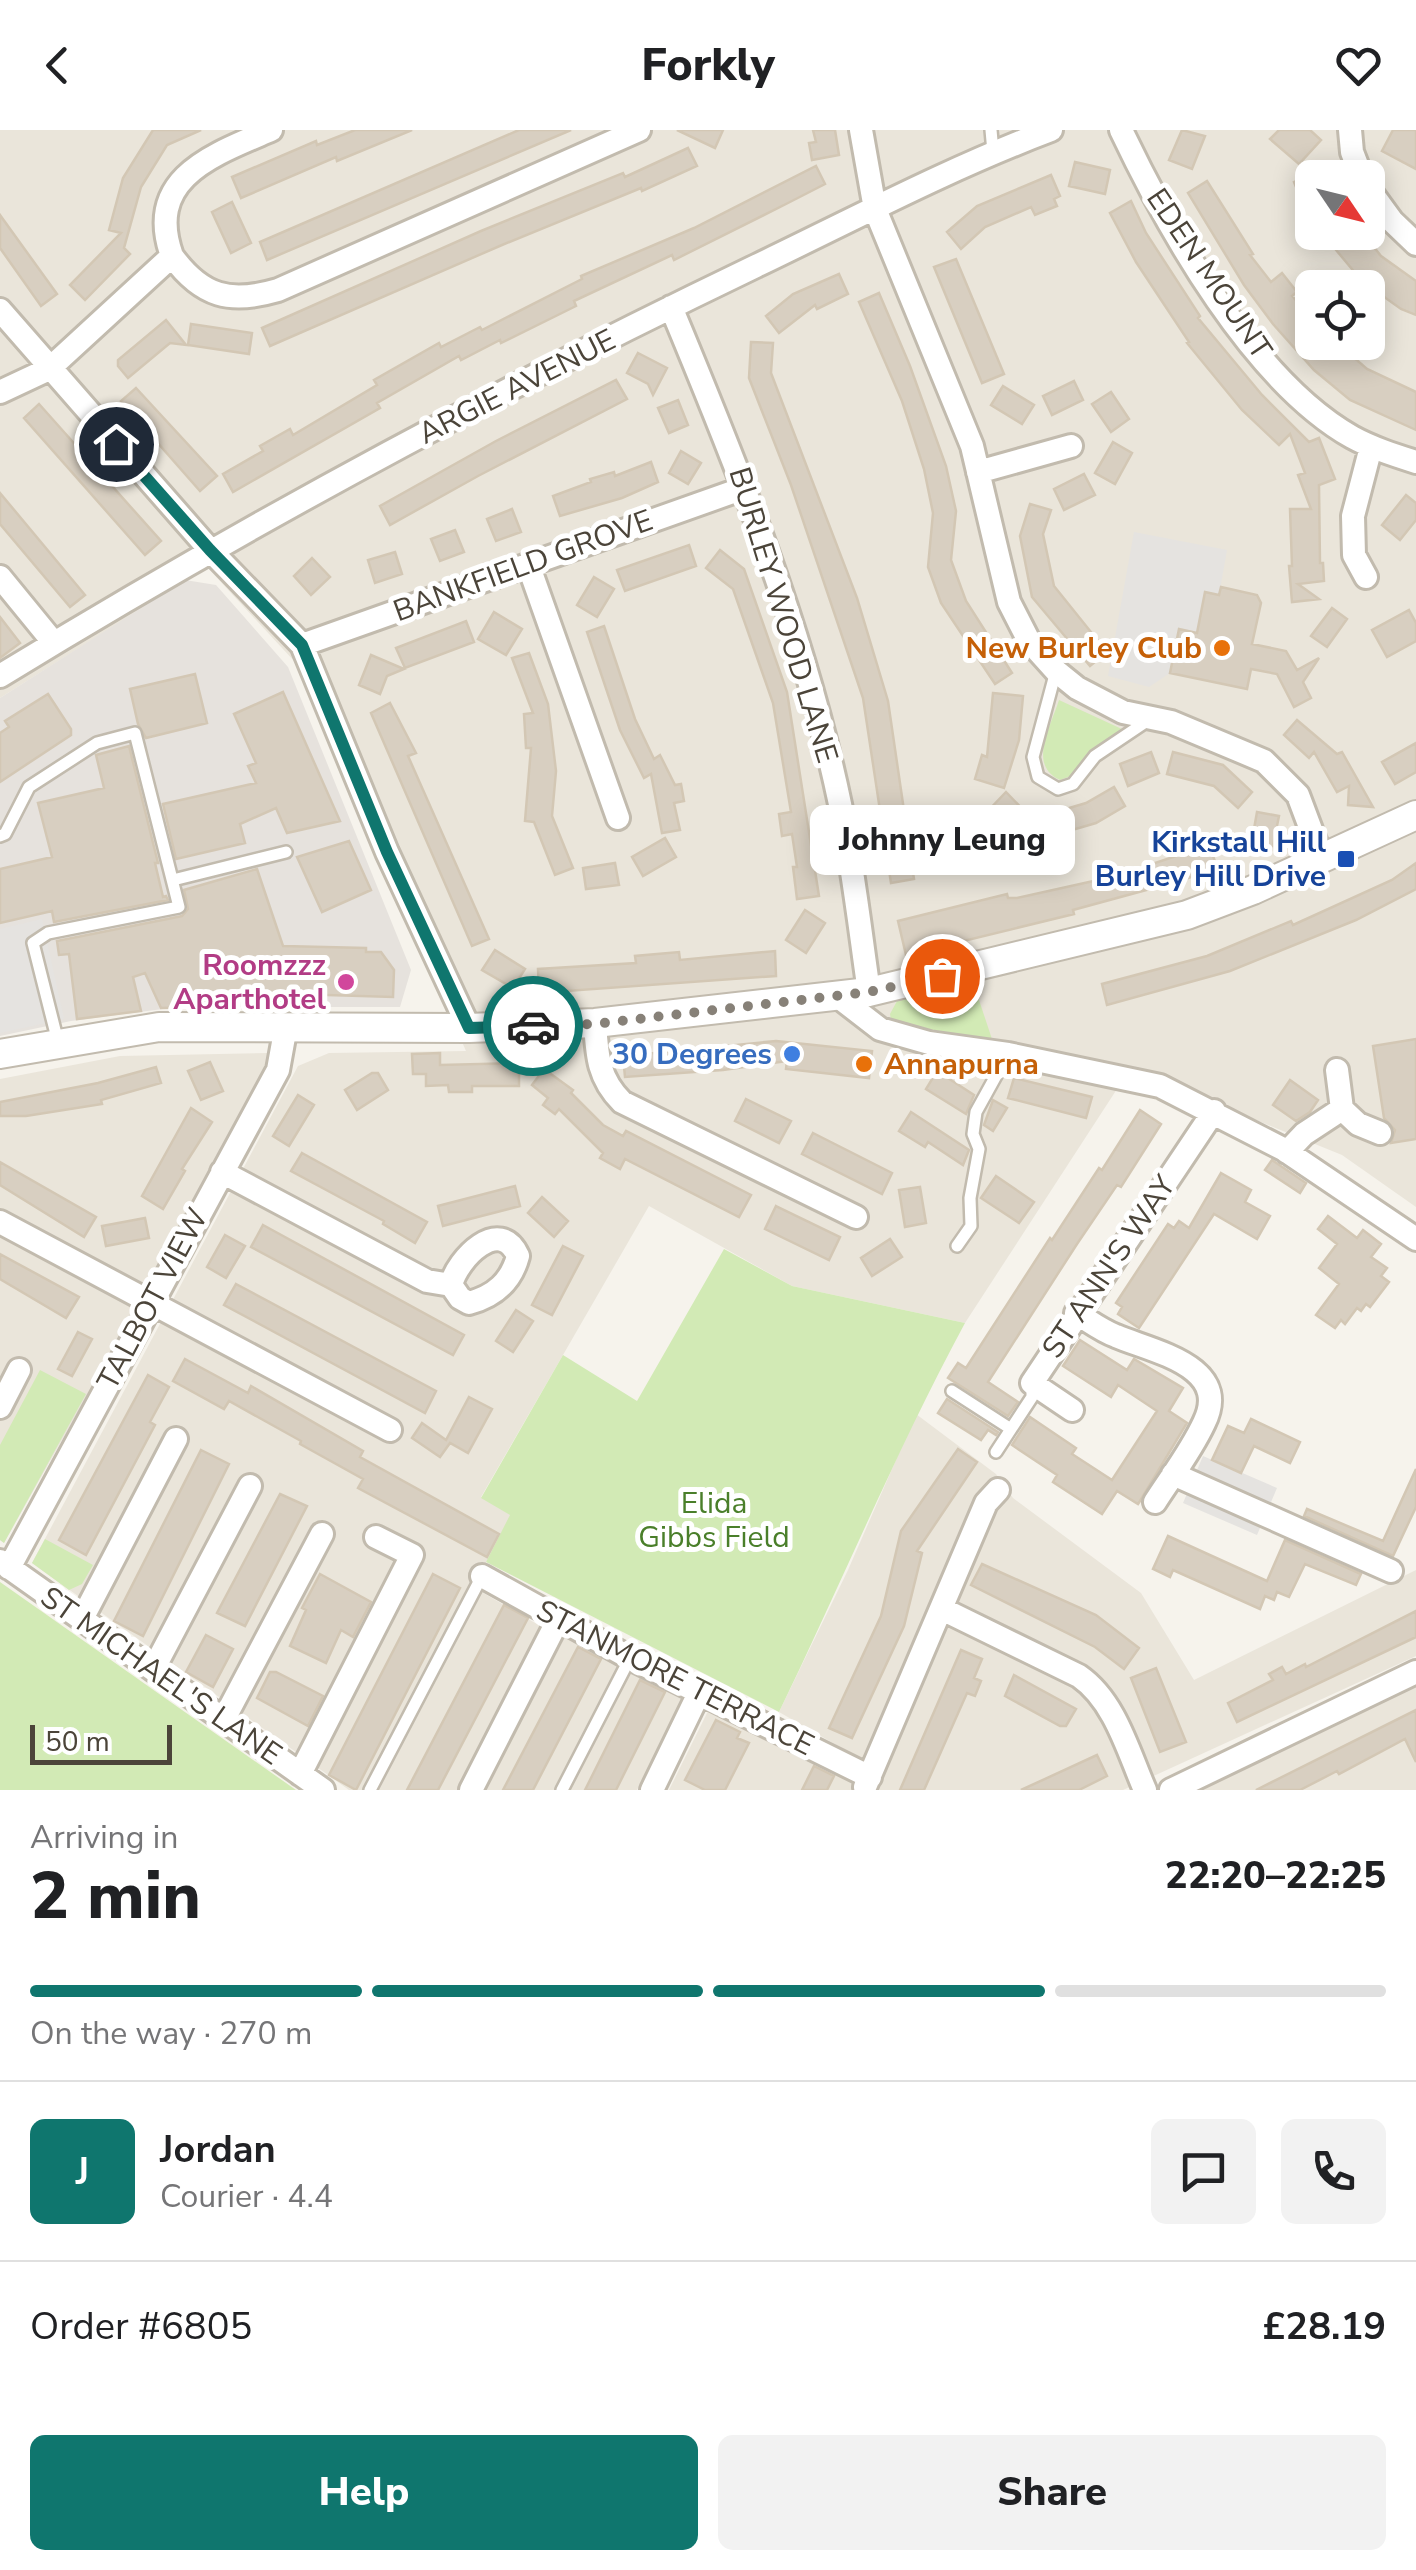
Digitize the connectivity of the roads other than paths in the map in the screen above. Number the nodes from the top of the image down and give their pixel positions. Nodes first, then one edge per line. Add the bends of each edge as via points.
1 (271, 130) edge
2 (639, 130) edge
3 (861, 130) edge
4 (1051, 130) edge
5 (1121, 130) edge
6 (1350, 130) edge
7 (992, 141) edge
8 (1355, 160) edge
9 (875, 209) junction
10 (1385, 212) edge
11 (1416, 244) edge
12 (172, 256) junction
13 (671, 307) junction
14 (0, 310) edge
15 (49, 369) junction
16 (0, 392) edge
17 (1070, 446) dead end
18 (1371, 447) junction
19 (1416, 462) edge
20 (978, 472) junction
21 (744, 488) junction
22 (210, 550) junction
23 (528, 564) junction
24 (0, 577) edge
25 (1366, 577) dead end
26 (54, 642) junction
27 (302, 645) junction
28 (1056, 671) junction
29 (0, 676) edge
30 (1150, 719) junction
31 (1416, 814) edge
32 (618, 818) dead end
33 (0, 836) edge
34 (286, 852) dead end
35 (1322, 860) junction
36 (172, 880) junction
37 (869, 992) junction
38 (836, 996) junction
39 (595, 1024) junction
40 (286, 1026) junction
41 (469, 1028) junction
42 (58, 1044) junction
43 (0, 1054) edge
44 (1008, 1054) junction
45 (1337, 1070) dead end
46 (1342, 1110) junction
47 (1214, 1111) junction
48 (1380, 1132) dead end
49 (1287, 1152) junction
50 (222, 1172) junction
51 (856, 1217) dead end
52 (0, 1222) edge
53 (1416, 1239) edge
54 (957, 1246) dead end
55 (451, 1285) dead end
56 (151, 1302) junction
57 (1076, 1313) junction
58 (19, 1370) dead end
59 (1032, 1383) junction
60 (952, 1391) dead end
61 (0, 1407) edge
62 (1072, 1410) dead end
63 (1011, 1429) junction
64 (390, 1430) dead end
65 (176, 1440) dead end
66 (996, 1452) dead end
67 (1173, 1474) junction
68 (250, 1486) dead end
69 (998, 1490) dead end
70 (1155, 1502) dead end
71 (322, 1534) dead end
72 (376, 1537) dead end
73 (5, 1564) edge
74 (1391, 1571) dead end
75 (493, 1577) joint
76 (942, 1609) junction
77 (559, 1618) junction
78 (82, 1619) junction
79 (630, 1658) junction
80 (154, 1668) junction
81 (1416, 1672) edge
82 (699, 1694) junction
83 (224, 1719) junction
84 (300, 1774) junction
85 (867, 1784) edge
86 (323, 1790) edge
87 (370, 1790) edge
88 (471, 1790) edge
89 (562, 1790) edge
90 (652, 1790) edge
91 (1145, 1790) edge
92 (1171, 1790) edge

1 - 12 street via 207,158 169,197 164,220
2 - 12 street via 250,298 201,288
3 - 9 street
4 - 7 street, ARGIE AVENUE
5 - 18 street, EDEN MOUNT via 1186,248 1254,348 1298,398
6 - 8 street
7 - 9 street, ARGIE AVENUE
9 - 13 street, ARGIE AVENUE
9 - 20 street
10 - 11 street
12 - 15 street
13 - 21 street, BURLEY WOOD LANE
13 - 22 street, ARGIE AVENUE
14 - 15 street
15 - 16 street
15 - 22 street
17 - 20 street
18 - 19 street, EDEN MOUNT
18 - 25 street via 1353,516 1354,554
20 - 28 street via 1008,602 1029,641
21 - 23 street, BANKFIELD GROVE
21 - 37 street, BURLEY WOOD LANE via 810,680 836,788
22 - 26 street, ARGIE AVENUE
22 - 27 street
23 - 27 street, BANKFIELD GROVE
23 - 32 street
24 - 26 street
26 - 29 street, ARGIE AVENUE
27 - 41 street
28 - 30 street via 1122,712
28 - 30 lane via 1033,757 1038,777 1058,789 1073,784 1095,756
30 - 35 street via 1264,761 1298,795
31 - 35 street
33 - 36 lane via 29,787 97,743 135,733
34 - 36 lane
35 - 37 street via 1187,915
36 - 42 lane via 178,906 48,933 33,942
37 - 38 street
38 - 39 street
38 - 44 street via 880,1029
39 - 41 street
39 - 51 street via 598,1065 622,1102
40 - 41 street
40 - 42 street via 159,1027
40 - 50 street, TALBOT VIEW via 278,1070
42 - 43 street
44 - 47 street via 1160,1086
44 - 54 lane via 976,1112 973,1134 980,1148 971,1226
45 - 46 street
46 - 48 street
46 - 49 street
47 - 49 street
47 - 57 street, ST ANN'S WAY
49 - 53 street
50 - 55 street via 427,1281
50 - 56 street, TALBOT VIEW
52 - 56 street
56 - 64 street
56 - 73 street, TALBOT VIEW
57 - 59 street, ST ANN'S WAY
57 - 67 street via 1205,1378 1212,1397 1206,1421
58 - 61 street
59 - 62 street, ST ANN'S WAY
59 - 63 lane via 1032,1397
60 - 63 lane
63 - 66 lane
65 - 78 street
67 - 70 street
67 - 74 street
68 - 80 street
69 - 76 street
71 - 83 street
72 - 84 street via 412,1555
73 - 78 street, ST MICHAEL'S LANE
75 - 77 street, STANMORE TERRACE
75 - 87 lane
76 - 85 street
76 - 91 street via 1095,1687
77 - 79 street, STANMORE TERRACE
77 - 88 street
78 - 80 street, ST MICHAEL'S LANE
79 - 82 street, STANMORE TERRACE
79 - 89 lane
80 - 83 street, ST MICHAEL'S LANE
81 - 92 street
82 - 85 street, STANMORE TERRACE
82 - 90 street
83 - 84 street, ST MICHAEL'S LANE
84 - 86 street, ST MICHAEL'S LANE

